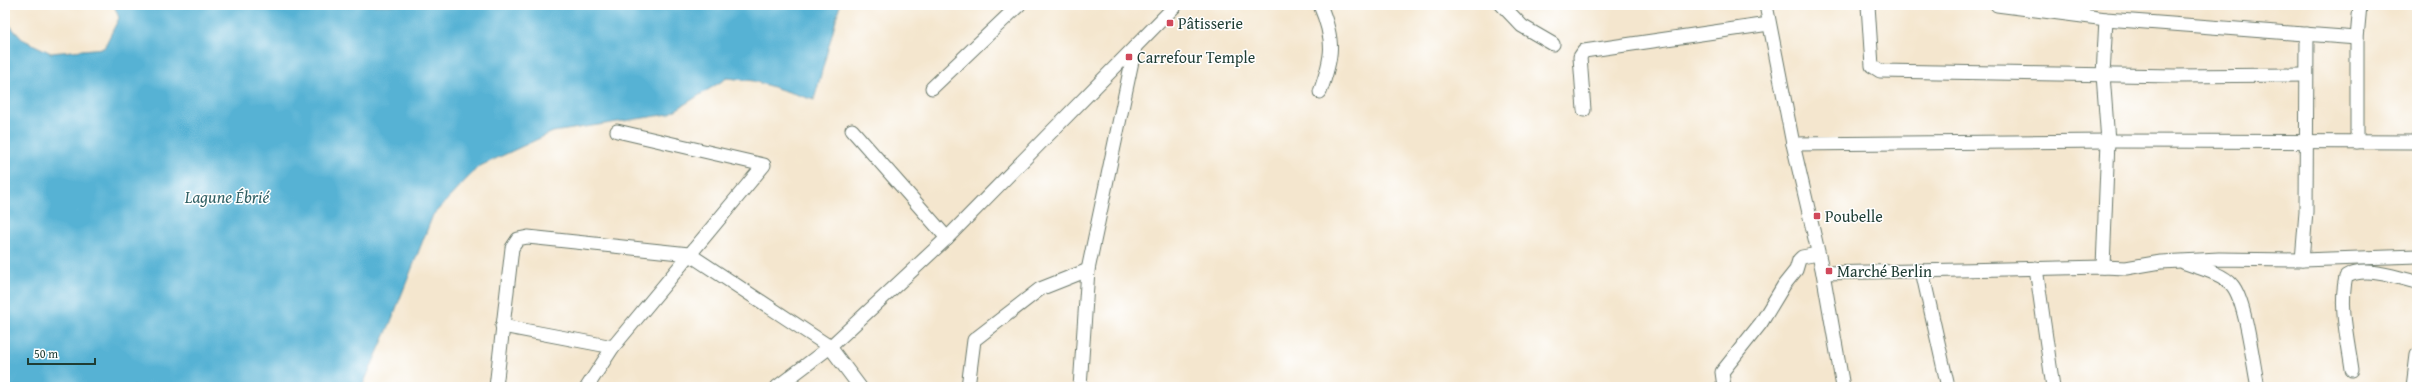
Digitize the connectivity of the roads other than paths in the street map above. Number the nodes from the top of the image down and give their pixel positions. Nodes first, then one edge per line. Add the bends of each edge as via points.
1 (1019, 5) edge
2 (1176, 5) edge
3 (1320, 5) edge
4 (1502, 5) edge
5 (1766, 5) edge
6 (1868, 5) edge
7 (1997, 5) edge
8 (2360, 5) edge
9 (2078, 10) edge
10 (2106, 19) junction
11 (1769, 24) junction
12 (2307, 34) junction
13 (2358, 38) junction
14 (1553, 44) dead end
15 (1135, 47) junction
16 (2306, 74) junction
17 (2103, 75) junction
18 (932, 88) dead end
19 (1320, 92) dead end
20 (1584, 110) dead end
21 (852, 130) dead end
22 (618, 131) dead end
23 (2108, 141) junction
24 (2305, 141) junction
25 (2357, 142) junction
26 (2417, 142) edge
27 (1793, 144) junction
28 (947, 238) junction
29 (690, 254) junction
30 (1818, 254) junction
31 (2417, 256) edge
32 (2302, 260) junction
33 (2181, 261) junction
34 (2103, 267) junction
35 (2036, 268) junction
36 (1088, 270) junction
37 (1922, 271) junction
38 (1823, 273) junction
39 (2417, 282) edge
40 (502, 326) junction
41 (613, 347) junction
42 (830, 347) junction
43 (2417, 355) edge
44 (2352, 370) dead end
45 (496, 387) edge
46 (587, 387) edge
47 (778, 387) edge
48 (860, 387) edge
49 (968, 387) edge
50 (1080, 387) edge
51 (1724, 387) edge
52 (1843, 387) edge
53 (1948, 387) edge
54 (2053, 387) edge
55 (2258, 387) edge
56 (2413, 387) edge

1 - 18 street
2 - 15 street
3 - 19 street via 1332,37 1330,66
4 - 14 street via 1522,26
5 - 11 street
6 - 17 street via 1872,66 1880,71
7 - 9 street
8 - 13 street
9 - 10 street
10 - 12 street
10 - 17 street
11 - 20 street via 1584,51 1580,57
11 - 27 street
12 - 13 street
12 - 16 street
13 - 25 street
15 - 28 street
15 - 36 street
16 - 17 street
16 - 24 street
17 - 23 street
21 - 28 street
22 - 29 street via 764,165
23 - 24 street
23 - 27 street
23 - 34 street
24 - 25 street
24 - 32 street via 2306,212
25 - 26 street
27 - 30 street
28 - 42 street
29 - 40 street via 528,237 518,239 512,248
29 - 41 street
29 - 42 street
30 - 38 street
30 - 51 street via 1799,260 1796,270 1761,323 1722,372
31 - 32 street
32 - 33 street
33 - 34 street via 2126,268
33 - 55 street via 2218,276 2232,285 2240,300
34 - 35 street
35 - 37 street
35 - 54 street
36 - 49 street via 1040,289 974,340
36 - 50 street
37 - 38 street
37 - 53 street
38 - 52 street
39 - 44 street via 2362,272 2352,273 2346,277 2344,293
40 - 41 street
40 - 45 street
41 - 46 street
42 - 47 street
42 - 48 street
43 - 56 street

